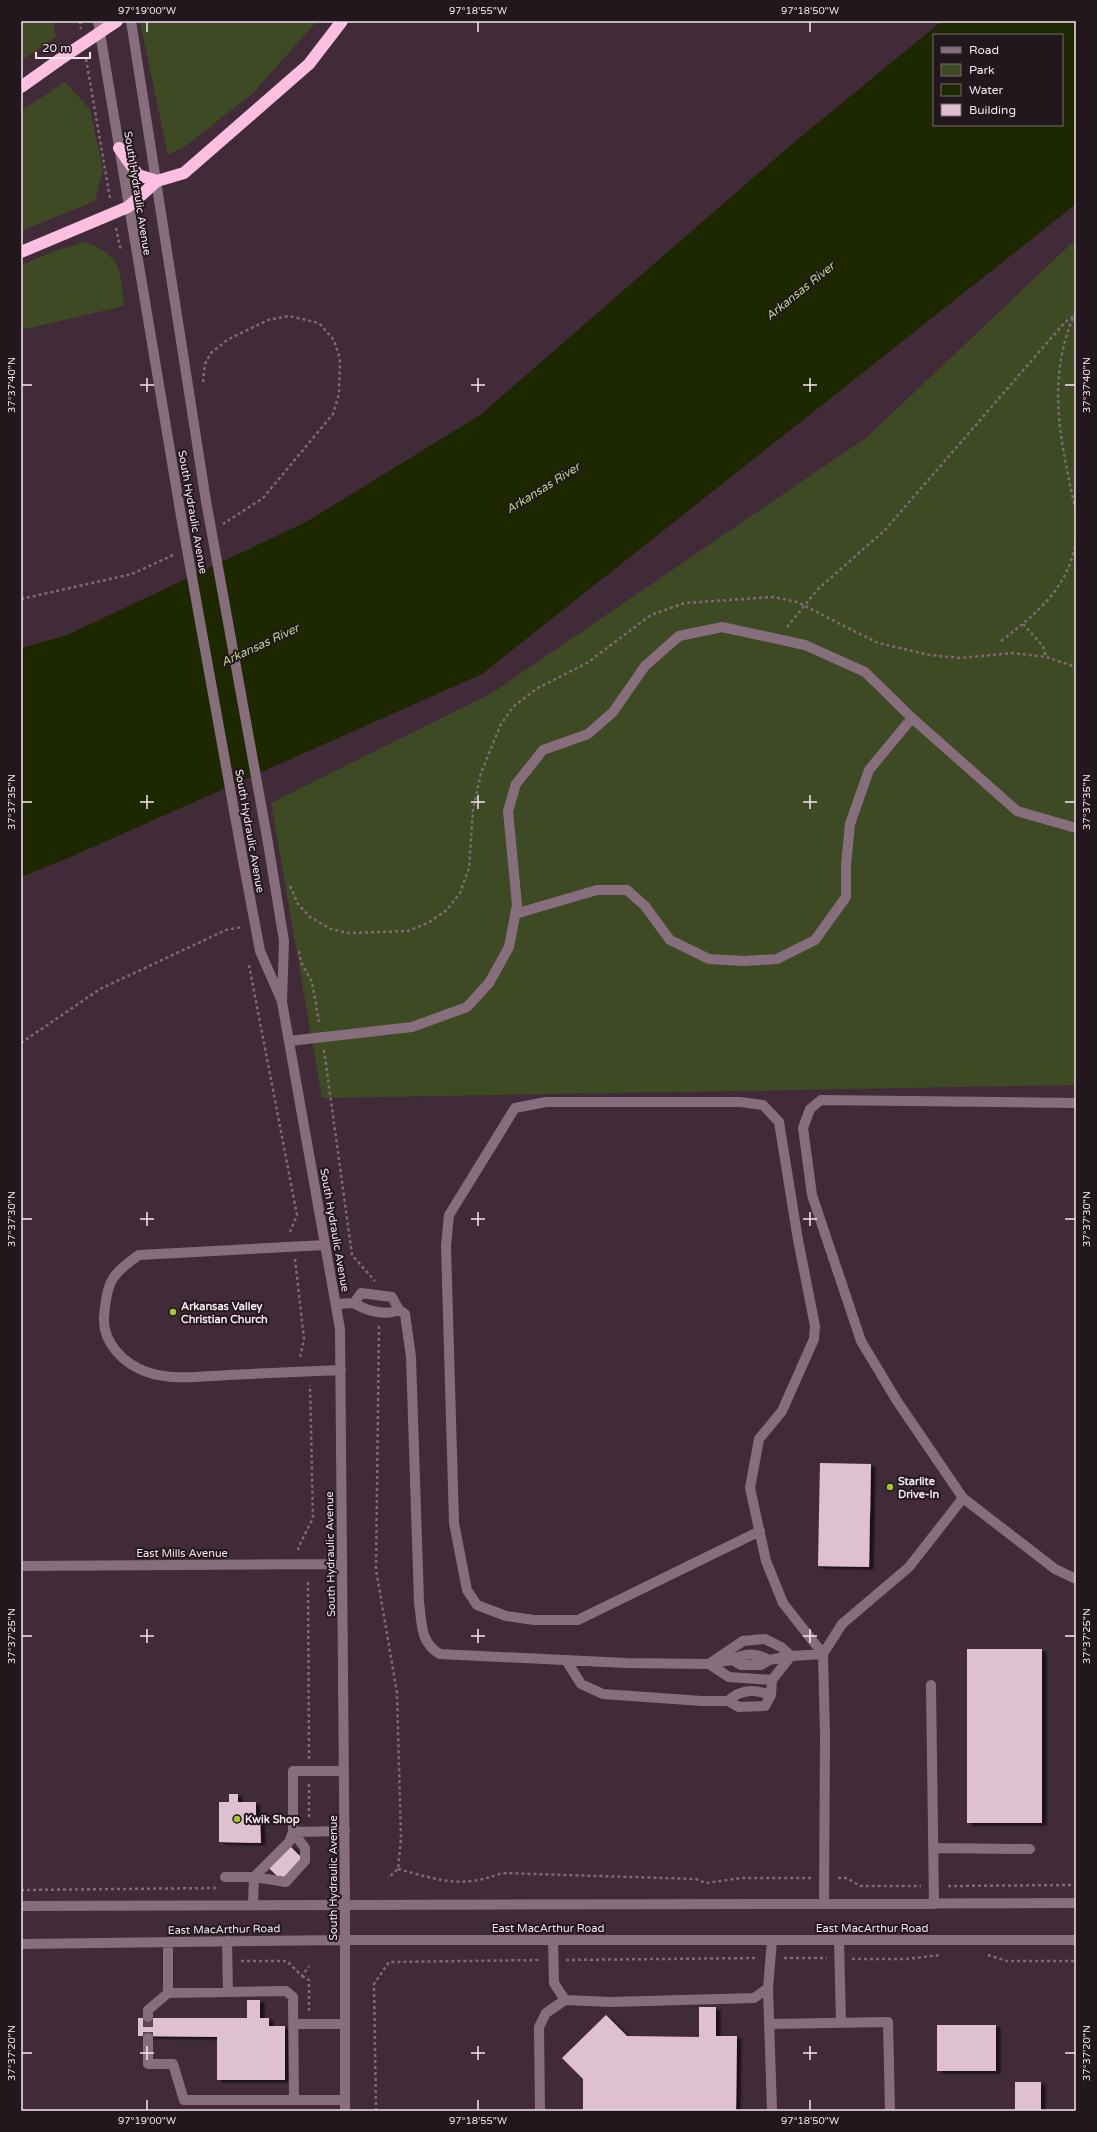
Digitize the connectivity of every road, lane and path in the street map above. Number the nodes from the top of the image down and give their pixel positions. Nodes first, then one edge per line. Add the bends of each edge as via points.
1 (98, 21) edge
2 (117, 21) edge
3 (131, 21) edge
4 (342, 21) edge
5 (21, 87) edge
6 (119, 148) junction
7 (156, 181) junction
8 (128, 207) junction
9 (21, 252) edge
10 (1075, 314) edge
11 (202, 385) dead end
12 (1076, 512) edge
13 (218, 527) dead end
14 (1076, 541) edge
15 (180, 551) dead end
16 (21, 599) edge
17 (803, 605) junction
18 (1023, 624) junction
19 (779, 639) junction
20 (1000, 641) dead end
21 (1046, 658) junction
22 (1076, 667) edge
23 (912, 718) junction
24 (1076, 828) edge
25 (292, 900) dead end
26 (515, 914) junction
27 (240, 920) dead end
28 (255, 925) junction
29 (242, 927) junction
30 (244, 935) dead end
31 (298, 946) dead end
32 (248, 958) dead end
33 (282, 1002) junction
34 (319, 1022) dead end
35 (289, 1041) junction
36 (21, 1044) edge
37 (324, 1046) dead end
38 (1076, 1103) edge
39 (325, 1245) junction
40 (292, 1247) junction
41 (376, 1294) junction
42 (354, 1303) junction
43 (336, 1304) junction
44 (399, 1310) junction
45 (378, 1311) junction
46 (341, 1370) junction
47 (305, 1372) junction
48 (963, 1498) junction
49 (760, 1531) junction
50 (300, 1555) dead end
51 (342, 1564) junction
52 (21, 1566) edge
53 (1076, 1579) edge
54 (308, 1582) dead end
55 (823, 1654) junction
56 (791, 1656) junction
57 (566, 1660) junction
58 (709, 1664) junction
59 (772, 1680) junction
60 (931, 1685) dead end
61 (771, 1695) junction
62 (728, 1701) junction
63 (344, 1770) junction
64 (309, 1771) junction
65 (345, 1831) junction
66 (293, 1832) junction
67 (309, 1832) junction
68 (933, 1848) junction
69 (1030, 1850) dead end
70 (398, 1869) junction
71 (225, 1877) dead end
72 (254, 1877) junction
73 (388, 1878) dead end
74 (825, 1878) junction
75 (1076, 1885) edge
76 (934, 1886) junction
77 (220, 1888) dead end
78 (21, 1890) edge
79 (1076, 1903) edge
80 (824, 1904) junction
81 (934, 1904) junction
82 (253, 1905) junction
83 (345, 1905) junction
84 (21, 1906) edge
85 (345, 1940) junction
86 (553, 1940) junction
87 (772, 1940) junction
88 (839, 1940) junction
89 (1076, 1940) edge
90 (227, 1941) junction
91 (168, 1942) junction
92 (21, 1944) edge
93 (986, 1954) dead end
94 (944, 1955) dead end
95 (770, 1958) junction
96 (840, 1958) junction
97 (553, 1960) junction
98 (1076, 1961) edge
99 (238, 1962) dead end
100 (309, 1966) dead end
101 (768, 1988) junction
102 (228, 1992) junction
103 (168, 1993) junction
104 (565, 2000) junction
105 (148, 2017) tunnel mouth
106 (841, 2023) junction
107 (293, 2024) junction
108 (345, 2024) junction
109 (769, 2024) junction
110 (148, 2038) tunnel mouth
111 (294, 2100) junction
112 (345, 2100) junction
113 (345, 2111) edge
114 (376, 2111) edge
115 (540, 2111) edge
116 (772, 2111) edge
117 (890, 2111) edge

1 - 6 street, South Hydraulic Avenue
2 - 5 highway, bridge
3 - 7 street, South Hydraulic Avenue
4 - 7 highway via 309,64 184,173
6 - 7 highway via 138,175
6 - 8 street, South Hydraulic Avenue
7 - 8 highway
7 - 33 street, South Hydraulic Avenue, bridge via 206,501 284,941
8 - 9 highway
8 - 28 street, South Hydraulic Avenue, bridge
10 - 12 path via 1060,360 1057,411 1061,445
10 - 17 path via 1065,322 885,530
11 - 13 path via 205,364 211,353 227,340 268,320 289,316 319,323 334,340 340,359 339,394 333,414 264,498
14 - 18 path via 1073,558 1062,584
15 - 16 path via 132,574
17 - 19 path
17 - 21 path via 878,643 930,655 961,658 1012,653
17 - 25 path via 773,597 685,603 651,615 586,663 536,689 513,707 501,724 480,773 473,810 469,868 460,893 447,910 428,923 408,931 349,933 331,928 310,917 298,904 290,885
18 - 20 path
18 - 21 path via 1043,646
19 - 23 street via 805,645 865,672
19 - 26 street via 722,626 679,636 645,666 613,712 588,734 543,750 516,784 508,811 517,904
21 - 22 path
23 - 24 street via 1017,810
23 - 26 street via 869,770 850,824 846,897 815,940 777,959 708,959 670,940 645,906 627,890 597,890
26 - 35 street via 509,947 489,983 467,1007 412,1027
27 - 29 path
28 - 29 path
28 - 33 street, South Hydraulic Avenue via 260,951
29 - 30 path
29 - 36 path via 226,930 100,989
31 - 34 path via 300,962 312,982
32 - 40 path via 297,1215 289,1235
33 - 35 street, South Hydraulic Avenue
35 - 39 street, South Hydraulic Avenue
37 - 41 path via 352,1255 375,1281
38 - 48 street via 821,1100 810,1109 803,1128 812,1195 861,1341 897,1401
39 - 40 street
39 - 43 street, South Hydraulic Avenue
40 - 47 path via 296,1261 304,1339 300,1359
40 - 47 street via 139,1254 119,1269 106,1292 104,1322 110,1345 126,1361 148,1372 180,1377
41 - 42 street via 361,1293
41 - 44 street via 392,1296
42 - 43 street
42 - 45 street via 363,1309
43 - 46 street, South Hydraulic Avenue via 340,1329
44 - 45 street via 391,1314
44 - 57 street via 405,1314 411,1357 419,1602 425,1640 430,1649 440,1654
45 - 70 path via 376,1569 397,1693 400,1839
46 - 47 street
46 - 51 street, South Hydraulic Avenue
47 - 50 path via 310,1382 313,1518 298,1548
48 - 53 street via 1055,1568
48 - 55 street via 909,1567 842,1624
49 - 49 street via 750,1488 759,1438 782,1411 814,1339 779,1122 763,1105 740,1102 546,1102 515,1108 449,1215 446,1253 454,1523 467,1590 477,1605 506,1616 534,1620 578,1620
49 - 55 street via 766,1561 783,1603
51 - 52 street, East Mills Avenue
51 - 63 street, South Hydraulic Avenue
54 - 64 path
55 - 56 street
55 - 74 street
56 - 58 street via 769,1660 761,1665 741,1665 732,1660
56 - 58 street via 765,1639 743,1641
56 - 59 street
57 - 58 street
57 - 62 street via 581,1684 604,1694 702,1702
58 - 59 street via 729,1678
59 - 61 street
60 - 68 street
61 - 62 street via 759,1691 737,1692
61 - 62 street via 765,1706 739,1707
63 - 64 street
63 - 65 street, South Hydraulic Avenue
64 - 66 street via 293,1771
64 - 67 path
65 - 67 street
65 - 83 street, South Hydraulic Avenue
66 - 67 street
66 - 72 street via 289,1842
66 - 72 street via 305,1848 305,1862 286,1882
68 - 69 street
68 - 76 street
70 - 73 path
70 - 74 path via 445,1882 483,1880 502,1873 696,1879 706,1883 740,1878
71 - 72 street
72 - 82 street
74 - 76 path via 846,1878 860,1886
74 - 80 street
75 - 76 path
76 - 81 street
77 - 78 path
79 - 81 street, East MacArthur Road
80 - 81 street, East MacArthur Road
80 - 83 street, East MacArthur Road
82 - 83 street, East MacArthur Road
82 - 84 street, East MacArthur Road
83 - 85 street, South Hydraulic Avenue
85 - 86 street, East MacArthur Road
85 - 90 street, East MacArthur Road
85 - 108 street, South Hydraulic Avenue
86 - 87 street, East MacArthur Road
86 - 97 street
87 - 88 street, East MacArthur Road
87 - 95 street
88 - 89 street, East MacArthur Road
88 - 96 street
90 - 91 street, East MacArthur Road
90 - 102 street
91 - 92 street, East MacArthur Road
91 - 103 street
93 - 98 path via 1006,1961
94 - 96 path via 906,1959
95 - 96 path
95 - 97 path
95 - 101 street
96 - 106 street
97 - 104 street via 554,1983
97 - 114 path via 389,1962 374,1984
99 - 100 path via 287,1962 302,1976
101 - 104 street via 754,1998 610,2002
101 - 109 street
102 - 103 street
102 - 107 street via 286,1991 293,1997
103 - 105 street via 148,2010
104 - 115 street via 546,2013 539,2027
106 - 109 street
106 - 117 street via 888,2022
107 - 108 street
107 - 111 street
108 - 112 street, South Hydraulic Avenue
109 - 116 street
110 - 111 street via 148,2064 173,2064 184,2100
111 - 112 street
112 - 113 street, South Hydraulic Avenue

